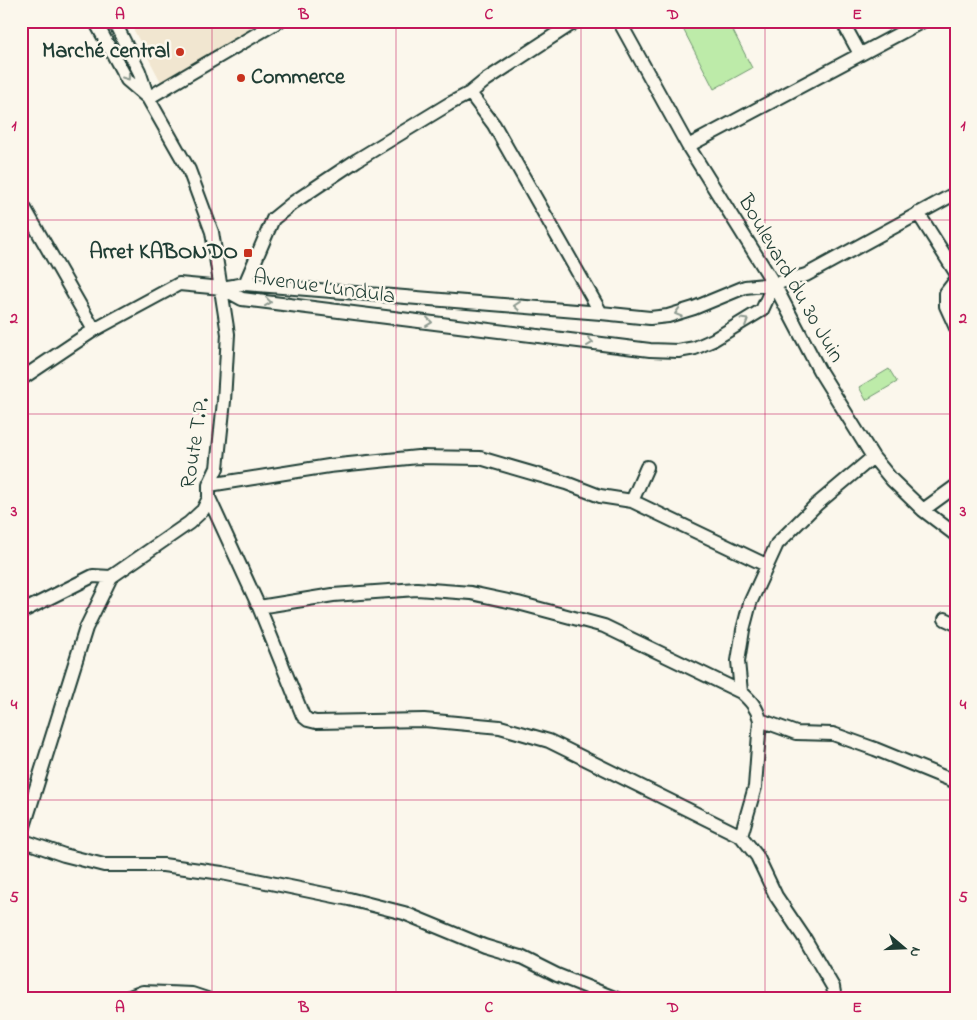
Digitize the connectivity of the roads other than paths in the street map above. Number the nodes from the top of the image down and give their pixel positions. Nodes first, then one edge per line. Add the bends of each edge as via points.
1 (94, 21) edge
2 (114, 21) edge
3 (279, 21) edge
4 (576, 21) edge
5 (619, 21) edge
6 (842, 21) edge
7 (923, 21) edge
8 (259, 26) edge
9 (860, 54) junction
10 (470, 93) junction
11 (148, 98) junction
12 (688, 146) junction
13 (956, 193) edge
14 (21, 202) edge
15 (918, 213) junction
16 (956, 273) edge
17 (956, 280) edge
18 (245, 284) junction
19 (774, 284) junction
20 (222, 288) junction
21 (601, 312) junction
22 (956, 328) edge
23 (94, 330) junction
24 (21, 379) edge
25 (873, 458) junction
26 (647, 467) dead end
27 (209, 485) junction
28 (956, 486) edge
29 (209, 498) junction
30 (632, 501) junction
31 (923, 510) junction
32 (956, 535) edge
33 (766, 565) junction
34 (111, 577) junction
35 (259, 607) junction
36 (21, 612) edge
37 (741, 692) junction
38 (760, 720) junction
39 (956, 782) edge
40 (740, 836) junction
41 (21, 838) edge
42 (124, 999) edge
43 (208, 999) edge
44 (617, 999) edge
45 (835, 999) edge

1 -> 11 street, Route T.P. via 127,80
2 - 11 street, Route T.P. via 139,71
3 - 8 street
4 - 10 street
5 - 12 street, Boulevard du 30 Juin
6 - 9 street
7 - 9 street
8 - 11 street
9 - 12 street
10 - 18 street via 357,160 273,219
10 - 21 street via 494,125
11 - 20 street, Route T.P. via 196,188 212,232
12 - 19 street, Boulevard du 30 Juin
13 - 15 street, Avenue Lundula
14 - 23 street
15 - 16 street
15 - 19 street, Avenue Lundula via 806,274
17 - 22 street via 946,293 948,314
18 - 20 street, Avenue Lundula
21 -> 18 street, Avenue Lundula
20 -> 19 street, Avenue Lundula via 242,299 640,349 678,351 713,340 762,310
19 -> 21 street, Avenue Lundula via 745,287 668,316 650,318
19 - 25 street, Boulevard du 30 Juin via 819,370
20 - 23 street via 179,284
20 - 27 street, Route T.P. via 228,334 224,401 217,468
23 - 24 street
25 - 31 street, Boulevard du 30 Juin
25 - 33 street via 816,505 776,544
26 - 30 street
27 - 29 street, Route T.P.
27 - 30 street via 329,466 449,456 480,458 586,492
28 - 31 street
29 - 34 street, Route T.P. via 189,523
29 - 35 street
30 - 33 street
31 - 32 street, Boulevard du 30 Juin
33 - 37 street via 743,630 738,661
34 - 36 street via 94,576
34 - 41 street, Route T.P. via 86,628
35 - 37 street via 333,595 417,589 471,593 604,626
35 - 40 street via 303,716 308,720 424,720 500,727 549,740
37 - 38 street via 753,702
38 - 39 street via 796,733 833,734
38 - 40 street via 756,787
40 - 45 street via 758,856 776,896 805,938 833,988
41 - 44 street via 64,855 104,865 163,865 222,874 404,913 484,946 521,957
42 - 43 street via 143,992 192,994

